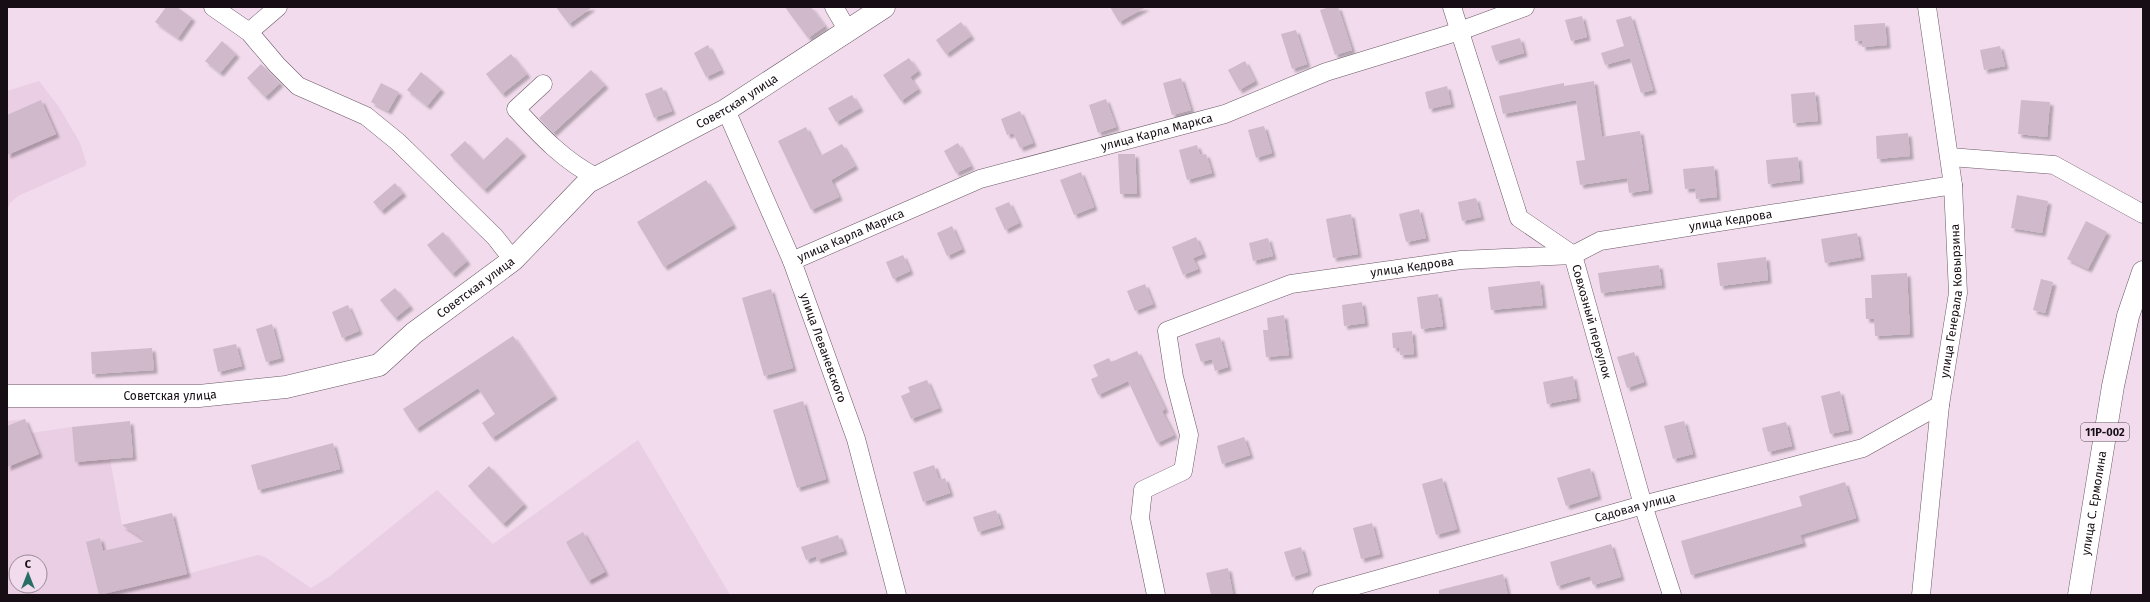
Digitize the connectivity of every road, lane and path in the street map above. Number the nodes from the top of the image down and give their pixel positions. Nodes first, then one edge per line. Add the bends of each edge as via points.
1 (213, 7) edge
2 (278, 7) edge
3 (834, 7) edge
4 (884, 7) edge
5 (1452, 7) edge
6 (1524, 7) edge
7 (1927, 7) edge
8 (848, 31) junction
9 (1460, 31) junction
10 (249, 32) junction
11 (542, 84) dead end
12 (726, 110) junction
13 (1950, 157) junction
14 (596, 177) junction
15 (1953, 185) junction
16 (2143, 214) edge
17 (1573, 255) junction
18 (513, 260) junction
19 (792, 261) junction
20 (2143, 272) edge
21 (7, 396) edge
22 (1940, 405) junction
23 (1643, 505) junction
24 (897, 595) edge
25 (1156, 595) edge
26 (1322, 595) edge
27 (1672, 595) edge
28 (1921, 595) edge
29 (2079, 595) edge

1 - 10 street
2 - 10 street
3 - 8 street
4 - 8 street, Советская улица
5 - 9 street, Совхозный переулок
6 - 9 street, улица Карла Маркса
7 - 13 street, улица Генерала Ковырзина
8 - 12 street, Советская улица
9 - 17 street, Совхозный переулок via 1519,218
9 - 19 street, улица Карла Маркса via 1326,72 1225,114 980,179
10 - 18 street via 277,66 298,86 366,116 398,142 495,238
11 - 14 street via 516,109 555,149 582,171
12 - 14 street, Советская улица
12 - 19 street, улица Леваневского
13 - 15 street, улица Генерала Ковырзина
13 - 16 street via 2054,165
14 - 18 street, Советская улица via 588,182
15 - 17 street, улица Кедрова via 1600,241
15 - 22 street, улица Генерала Ковырзина via 1958,293
17 - 23 street, Совхозный переулок
17 - 25 street, улица Кедрова via 1461,260 1291,284 1167,331 1174,377 1189,435 1183,471 1143,490 1140,518
18 - 21 street, Советская улица via 414,333 379,365 286,387 199,396
19 - 24 street, улица Леваневского via 856,440
20 - 29 street, улица С. Ермолина / 11Р-002 via 2128,316 2115,379
22 - 23 street, Садовая улица via 1863,448
22 - 28 street, улица Генерала Ковырзина
23 - 26 street, Садовая улица
23 - 27 street, Совхозный переулок

